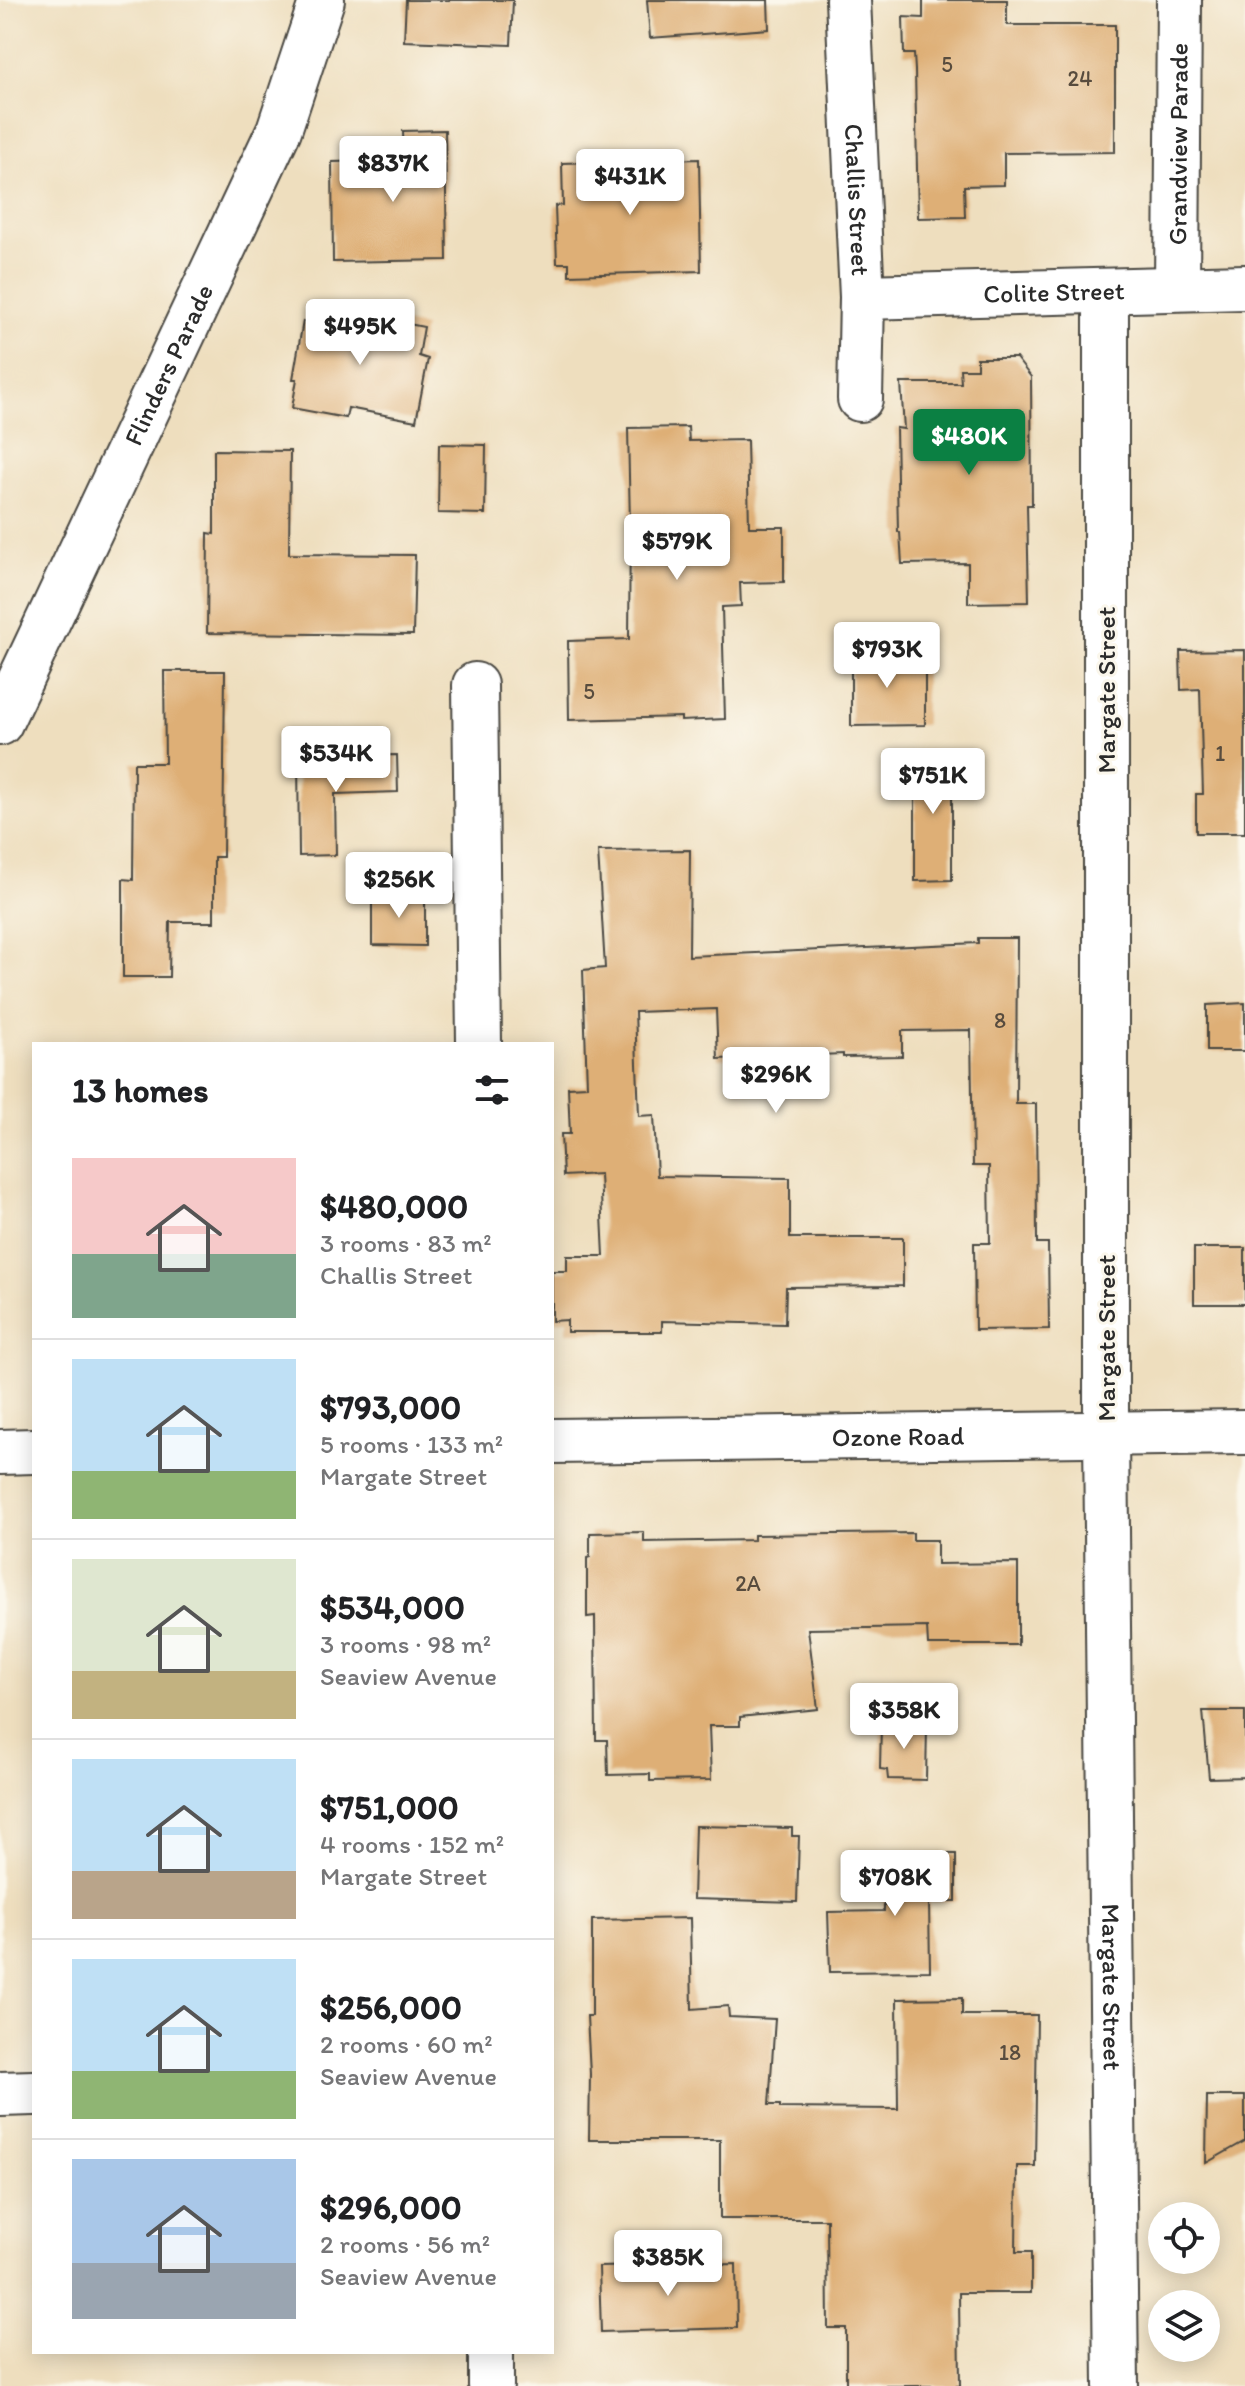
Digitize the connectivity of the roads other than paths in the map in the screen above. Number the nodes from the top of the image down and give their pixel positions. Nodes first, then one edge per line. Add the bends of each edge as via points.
1 (322, 0) edge
2 (848, 0) edge
3 (1179, 0) edge
4 (1245, 287) edge
5 (1177, 288) junction
6 (1106, 291) junction
7 (862, 297) junction
8 (860, 399) dead end
9 (475, 685) dead end
10 (0, 723) edge
11 (479, 1042) edge
12 (1245, 1432) edge
13 (1106, 1435) junction
14 (554, 1441) edge
15 (32, 1451) edge
16 (0, 1452) edge
17 (32, 2093) edge
18 (0, 2094) edge
19 (491, 2354) edge
20 (491, 2386) edge
21 (1116, 2386) edge

1 - 10 street, Flinders Parade via 279,130
2 - 7 street, Challis Street
3 - 5 street, Grandview Parade
4 - 5 street, Colite Street
5 - 6 street, Colite Street
6 - 7 street, Colite Street
6 - 13 street, Margate Street
7 - 8 street, Challis Street
9 - 11 street
12 - 13 street, Ozone Road
13 - 14 street, Ozone Road
13 - 21 street, Margate Street
15 - 16 street
17 - 18 street
19 - 20 street

